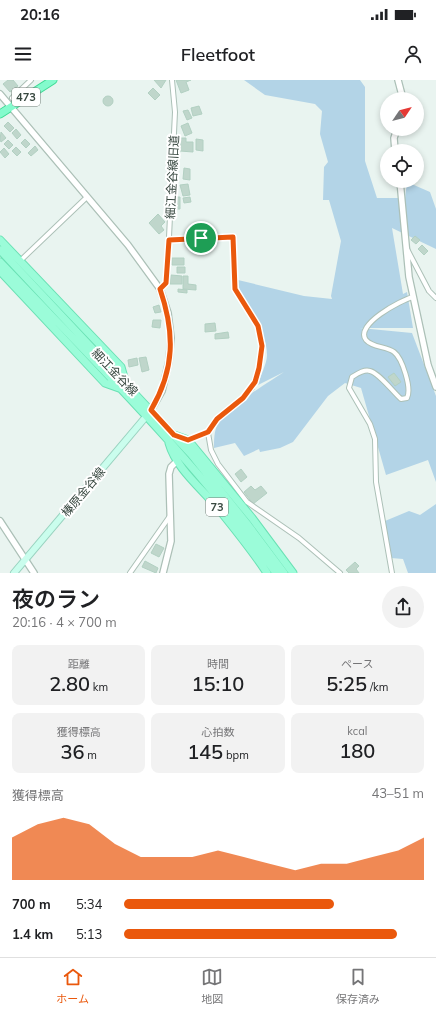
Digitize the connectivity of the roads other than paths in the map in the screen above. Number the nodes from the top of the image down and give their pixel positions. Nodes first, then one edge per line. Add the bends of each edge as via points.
1 (31, 80) edge
2 (53, 80) edge
3 (172, 80) edge
4 (398, 80) edge
5 (401, 92) edge
6 (0, 94) edge
7 (12, 98) dead end
8 (10, 107) junction
9 (0, 114) edge
10 (401, 188) edge
11 (87, 197) junction
12 (0, 240) edge
13 (169, 240) junction
14 (406, 247) junction
15 (0, 250) edge
16 (20, 261) junction
17 (0, 262) edge
18 (2, 275) edge
19 (160, 289) junction
20 (413, 297) junction
21 (436, 298) edge
22 (125, 382) junction
23 (436, 387) edge
24 (119, 388) junction
25 (151, 410) junction
26 (147, 417) junction
27 (208, 432) junction
28 (174, 435) junction
29 (188, 440) junction
30 (169, 442) junction
31 (177, 461) junction
32 (170, 516) junction
33 (0, 522) edge
34 (26, 560) junction
35 (14, 573) edge
36 (34, 573) edge
37 (130, 573) edge
38 (163, 573) edge
39 (267, 573) edge
40 (276, 573) edge
41 (284, 573) edge
42 (293, 573) edge
43 (340, 573) edge
44 (392, 573) edge

1 - 7 street
2 - 8 highway, 473
3 - 13 street, 細江金谷線旧道 via 175,112
4 - 5 street
6 - 8 street
8 - 9 highway, 473
8 - 11 street
10 - 14 street
11 - 16 street
11 - 19 street via 144,264
12 - 16 main road
13 - 19 street, 細江金谷線旧道 via 166,283
13 - 27 street via 233,237 235,289 258,326 262,346 255,382 243,398 217,419
14 - 20 street
14 - 21 street via 429,291
15 - 22 main road, 細江金谷線 / 73
16 - 22 main road via 121,367
17 - 24 main road, 細江金谷線 / 73
18 - 24 main road via 105,383
19 - 25 street via 168,313 171,338 162,391
20 - 23 street via 428,365
20 - 44 street via 394,306 370,323 363,335 367,341 394,352 409,389 407,398 400,399 369,370 352,377 349,388 373,430 376,482
22 - 25 main road, 細江金谷線 / 73
24 - 26 main road, 細江金谷線 / 73
25 - 26 main road, 榛原金谷線
25 - 28 main road, 細江金谷線 / 73
26 - 30 main road, 細江金谷線 / 73
26 - 34 main road, 榛原金谷線
27 - 29 street
27 - 43 street via 211,450 218,464 248,502 299,538
28 - 29 main road
28 - 41 main road, 細江金谷線 / 73 via 231,503
29 - 42 main road
30 - 31 main road, 73
30 - 40 main road, 細江金谷線 / 73 via 222,502
31 - 32 street via 169,474
31 - 39 main road, 73 via 216,506
32 - 37 street
32 - 38 street via 171,541
33 - 34 street
34 - 35 main road, 榛原金谷線
34 - 36 street

